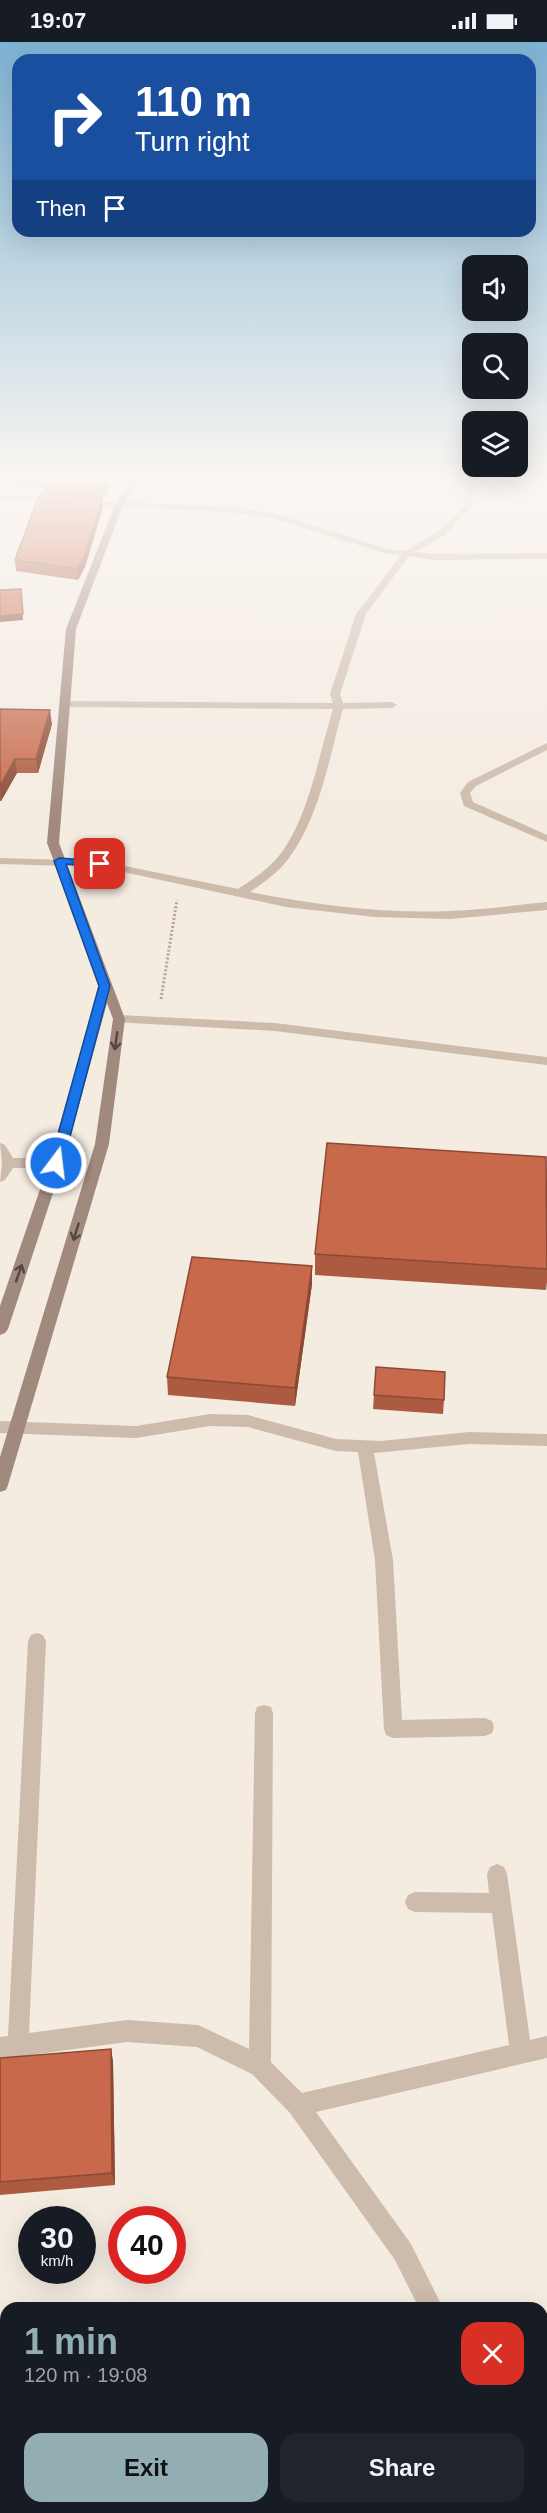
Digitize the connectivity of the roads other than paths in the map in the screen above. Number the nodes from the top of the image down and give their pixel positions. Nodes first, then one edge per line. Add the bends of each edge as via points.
1 (86, 589) edge
2 (380, 589) edge
3 (64, 704) junction
4 (339, 705) junction
5 (392, 705) dead end
6 (547, 746) edge
7 (547, 839) edge
8 (0, 861) edge
9 (59, 861) junction
10 (241, 893) junction
11 (547, 906) edge
12 (105, 986) junction
13 (119, 1019) junction
14 (547, 1061) edge
15 (0, 1148) edge
16 (9, 1163) junction
17 (56, 1163) junction
18 (0, 1177) edge
19 (0, 1329) edge
20 (0, 1426) edge
21 (17, 1428) junction
22 (547, 1440) edge
23 (365, 1447) junction
24 (0, 1485) edge
25 (37, 1641) dead end
26 (264, 1713) dead end
27 (485, 1727) dead end
28 (497, 1874) dead end
29 (415, 1902) dead end
30 (500, 1903) junction
31 (547, 2047) edge
32 (9, 2048) edge
33 (521, 2054) junction
34 (260, 2066) junction
35 (298, 2105) junction
36 (429, 2302) edge

1 - 3 street via 70,629
2 - 4 street via 361,614 335,694
3 - 4 street
3 - 9 street via 53,843
4 - 5 street
4 - 10 street via 301,827 285,856
6 - 7 street via 472,784 465,793 468,804
8 - 9 street
9 - 10 street via 100,864
9 - 12 street
10 - 11 street via 375,914 450,915
12 - 13 street
12 - 17 street
13 - 14 street via 275,1027
13 -> 21 street via 102,1144
15 - 16 street
16 - 17 street
16 - 18 street
19 -> 17 street
20 - 21 street
21 - 23 street via 136,1431 210,1420 248,1421 336,1445
21 - 24 street
22 - 23 street via 469,1438
23 - 27 street via 384,1560 393,1729
25 - 32 street
26 - 34 street
28 - 30 street
29 - 30 street
30 - 33 street
31 - 33 street
32 - 34 street via 127,2031 198,2036
33 - 35 street
34 - 35 street
35 - 36 street via 403,2252

